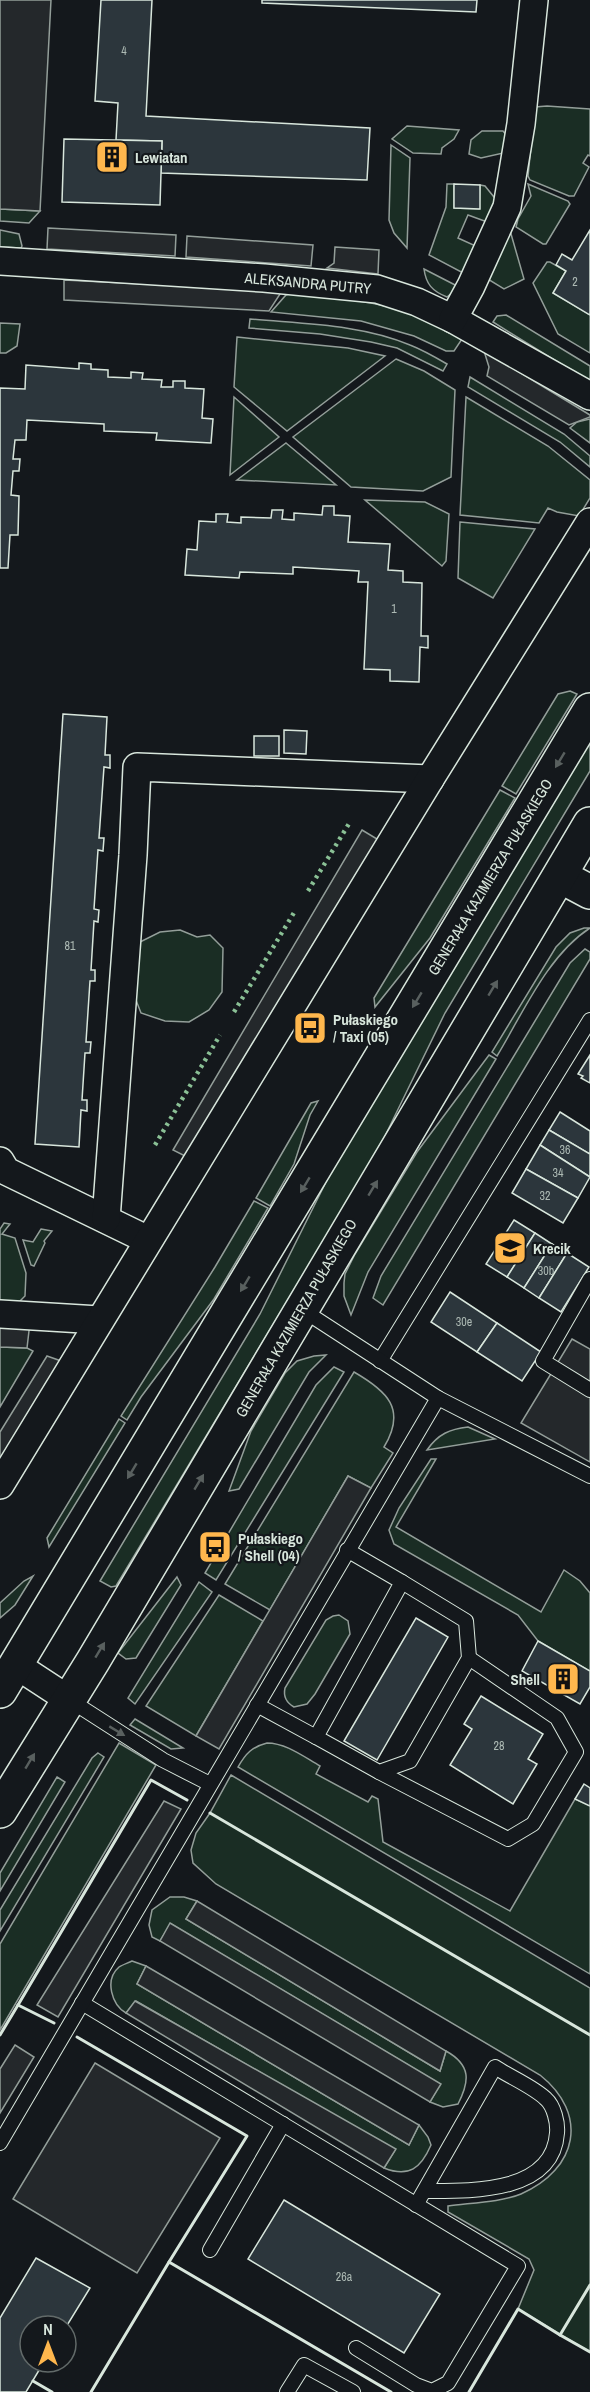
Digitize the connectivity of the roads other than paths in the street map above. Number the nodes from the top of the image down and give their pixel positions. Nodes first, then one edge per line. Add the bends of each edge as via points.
1 (534, 0) edge
2 (0, 261) edge
3 (453, 318) junction
4 (590, 396) edge
5 (590, 522) edge
6 (590, 710) edge
7 (430, 779) junction
8 (590, 824) edge
9 (560, 876) junction
10 (590, 892) edge
11 (590, 1020) edge
12 (0, 1161) edge
13 (106, 1219) junction
14 (148, 1240) junction
15 (590, 1279) edge
16 (302, 1309) junction
17 (0, 1314) edge
18 (99, 1320) junction
19 (380, 1361) junction
20 (590, 1390) edge
21 (438, 1398) junction
22 (590, 1476) edge
23 (0, 1485) edge
24 (347, 1550) junction
25 (402, 1582) junction
26 (469, 1658) junction
27 (5, 1672) edge
28 (68, 1699) junction
29 (257, 1705) junction
30 (316, 1737) junction
31 (379, 1772) junction
32 (210, 1784) junction
33 (0, 1811) edge
34 (82, 2003) junction
35 (283, 2124) junction
36 (0, 2142) edge
37 (424, 2192) junction
38 (416, 2205) junction
39 (210, 2250) dead end
40 (356, 2348) dead end
41 (287, 2392) edge
42 (353, 2392) edge

1 - 3 street via 521,124 507,207
2 - 3 street, ALEKSANDRA PUTRY via 377,289
3 - 4 street, ALEKSANDRA PUTRY
5 - 7 street
6 -> 27 main road, GENERAŁA KAZIMIERZA PUŁASKIEGO
7 - 13 street via 136,766
7 - 14 street
8 - 9 main road, GENERAŁA KAZIMIERZA PUŁASKIEGO
9 - 10 main road
16 -> 9 main road, GENERAŁA KAZIMIERZA PUŁASKIEGO
11 - 19 lane
12 - 13 street via 6,1171
13 - 14 street
14 - 18 street
15 - 20 lane via 543,1361
16 - 19 lane
28 -> 16 main road, GENERAŁA KAZIMIERZA PUŁASKIEGO
17 - 18 street
18 - 23 street
19 - 21 lane
21 - 22 lane
21 - 24 lane
24 - 25 lane
24 - 29 lane
25 - 26 lane via 466,1621
25 - 30 lane
26 - 31 lane via 410,1761
26 - 31 lane via 557,1718 576,1752 533,1824 508,1839
27 - 28 street
28 -> 32 lane via 163,1760
33 -> 28 main road, GENERAŁA KAZIMIERZA PUŁASKIEGO
29 - 30 lane
29 - 32 lane
30 - 31 lane
32 - 34 lane
34 - 35 lane
34 - 36 lane
35 - 38 lane
35 - 39 lane
37 - 37 lane via 495,2067 548,2100 558,2124 556,2149 544,2166 511,2185 470,2192
37 - 38 lane
38 - 40 lane via 518,2266 448,2383 432,2391 416,2385
41 - 42 lane via 304,2365

